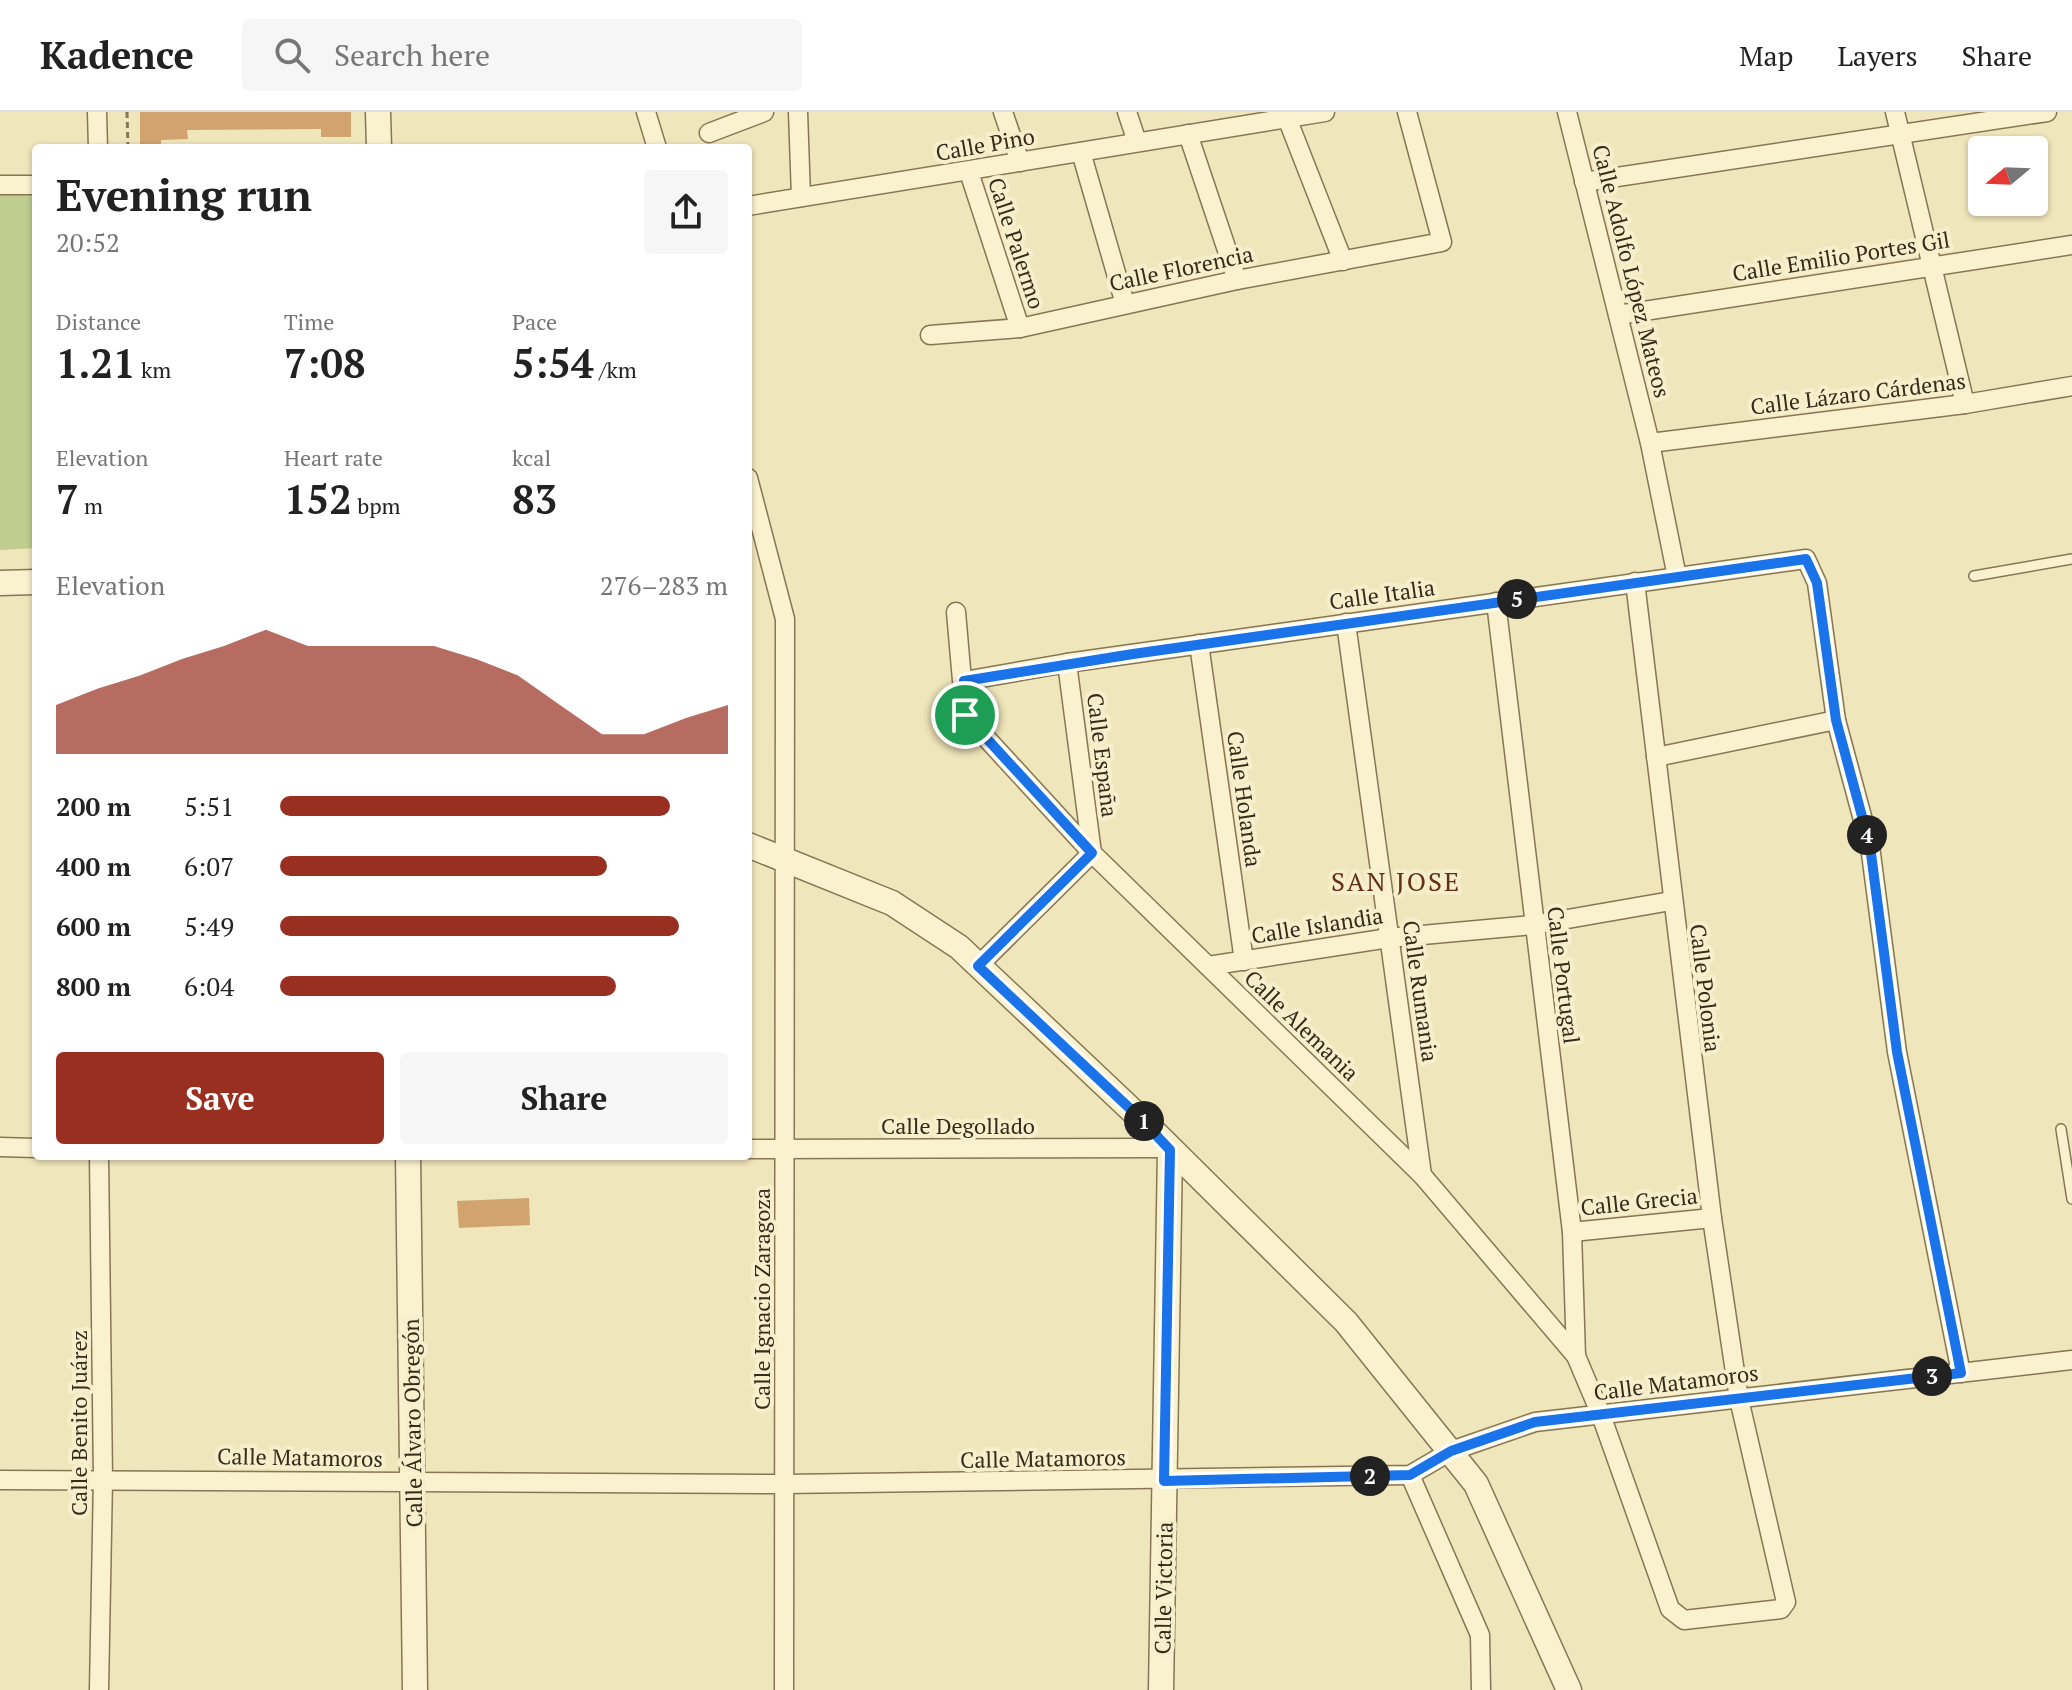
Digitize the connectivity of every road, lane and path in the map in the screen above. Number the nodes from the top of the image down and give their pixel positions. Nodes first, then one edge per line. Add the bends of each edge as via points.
1 (97, 112) edge
2 (127, 112) edge
3 (378, 112) edge
4 (646, 112) edge
5 (764, 112) edge
6 (798, 112) edge
7 (1003, 112) edge
8 (1127, 112) edge
9 (1325, 112) edge
10 (1407, 112) edge
11 (1567, 112) edge
12 (1895, 112) edge
13 (2047, 112) edge
14 (1256, 117) edge
15 (1287, 118) junction
16 (709, 133) dead end
17 (1188, 134) junction
18 (1900, 134) junction
19 (1137, 142) junction
20 (98, 144) edge
21 (128, 144) edge
22 (379, 144) edge
23 (656, 144) edge
24 (1081, 152) junction
25 (1020, 162) junction
26 (969, 172) junction
27 (1584, 182) junction
28 (0, 185) edge
29 (32, 185) edge
30 (801, 197) junction
31 (752, 205) edge
32 (2072, 245) edge
33 (1343, 261) junction
34 (1933, 267) junction
35 (1237, 280) junction
36 (1125, 304) junction
37 (1618, 315) junction
38 (1020, 328) junction
39 (930, 335) dead end
40 (2072, 386) edge
41 (1965, 404) junction
42 (1650, 443) junction
43 (752, 499) edge
44 (2072, 559) edge
45 (1974, 576) dead end
46 (1677, 577) junction
47 (32, 582) edge
48 (1635, 582) junction
49 (0, 583) edge
50 (1496, 602) junction
51 (956, 612) dead end
52 (1346, 623) junction
53 (1199, 644) junction
54 (1067, 663) junction
55 (964, 681) junction
56 (1836, 720) junction
57 (1656, 757) junction
58 (752, 846) edge
59 (1092, 853) junction
60 (786, 859) junction
61 (1671, 901) junction
62 (1533, 925) junction
63 (1389, 938) junction
64 (1244, 961) junction
65 (978, 966) junction
66 (1208, 966) junction
67 (2061, 1129) dead end
68 (0, 1147) edge
69 (32, 1148) edge
70 (752, 1149) edge
71 (786, 1149) junction
72 (1169, 1149) junction
73 (99, 1160) edge
74 (408, 1160) edge
75 (1422, 1175) junction
76 (2072, 1199) edge
77 (1712, 1218) junction
78 (1572, 1232) junction
79 (1576, 1356) junction
80 (2072, 1360) edge
81 (1961, 1373) junction
82 (1739, 1399) junction
83 (1601, 1415) junction
84 (1451, 1451) junction
85 (1410, 1475) junction
86 (103, 1479) junction
87 (0, 1480) edge
88 (1164, 1481) junction
89 (412, 1483) junction
90 (785, 1484) junction
91 (99, 1690) edge
92 (415, 1690) edge
93 (784, 1690) edge
94 (1161, 1690) edge
95 (1481, 1690) edge
96 (1569, 1690) edge

1 - 20 street
2 - 21 path
3 - 22 street
4 - 23 street
5 - 16 street
6 - 30 street
7 - 25 street
8 - 19 street
9 - 15 street, Calle Pino
10 - 33 street, Calle Florencia via 1442,242
11 - 27 street, Calle Adolfo López Mateos
12 - 18 street
13 - 18 street
14 - 15 street, Calle Pino
14 - 17 street, Calle Pino
15 - 33 street
17 - 19 street, Calle Pino
17 - 35 street
18 - 27 street
18 - 34 street
19 - 24 street, Calle Pino
24 - 25 street, Calle Pino
24 - 36 street
25 - 26 street, Calle Pino
26 - 30 street, Calle Pino
26 - 38 street, Calle Palermo
27 - 37 street, Calle Adolfo López Mateos
28 - 29 street
30 - 31 street, Calle Pino
32 - 34 street, Calle Emilio Portes Gil
33 - 35 street, Calle Florencia
34 - 37 street, Calle Emilio Portes Gil
34 - 41 street
35 - 36 street, Calle Florencia
36 - 38 street, Calle Florencia
37 - 42 street, Calle Adolfo López Mateos
38 - 39 street, Calle Florencia
40 - 41 street, Calle Lázaro Cárdenas
41 - 42 street, Calle Lázaro Cárdenas
42 - 46 street
43 - 60 street, Calle Ignacio Zaragoza via 785,619
44 - 45 lane
46 - 48 street, Calle Italia
46 - 56 street, Calle Italia via 1806,559 1817,583
47 - 49 street
48 - 50 street, Calle Italia
48 - 57 street, Calle Polonia
50 - 52 street, Calle Italia
50 - 62 street, Calle Portugal
51 - 55 street, Calle Alemania
52 - 53 street, Calle Italia
52 - 63 street, Calle Rumania
53 - 54 street, Calle Italia
53 - 64 street, Calle Holanda
54 - 55 street, Calle Italia
54 - 59 street, Calle España
55 - 59 street, Calle Alemania via 965,715
56 - 57 street
56 - 81 street via 1870,846 1897,1052
57 - 61 street, Calle Polonia
58 - 60 street
59 - 65 street
59 - 66 street, Calle Alemania
60 - 65 street via 916,916
60 - 71 street, Calle Ignacio Zaragoza
61 - 62 street, Calle Islandia
61 - 77 street, Calle Polonia
62 - 63 street, Calle Islandia
62 - 78 street, Calle Portugal
63 - 64 street, Calle Islandia
63 - 75 street, Calle Rumania
64 - 66 street, Calle Islandia
65 - 72 street
66 - 75 street, Calle Alemania
67 - 76 lane
68 - 69 street
70 - 71 street, Calle Degollado
71 - 72 street, Calle Degollado
71 - 90 street, Calle Ignacio Zaragoza
72 - 84 street via 1346,1322
72 - 88 street, Calle Victoria
73 - 86 street, Calle Benito Juárez
74 - 89 street, Calle Álvaro Obregón
75 - 79 street, Calle Alemania
77 - 78 street, Calle Grecia
77 - 82 street, Calle Polonia
78 - 79 street, Calle Portugal
79 - 83 street, Calle Alemania
80 - 81 street, Calle Matamoros
81 - 82 street, Calle Matamoros
82 - 83 street, Calle Matamoros
82 - 83 street, Calle Polonia via 1786,1602 1781,1609 1684,1620 1670,1609
83 - 84 street, Calle Matamoros via 1535,1422
84 - 85 street, Calle Matamoros
84 - 96 street via 1476,1484
85 - 88 street, Calle Matamoros
85 - 95 street via 1480,1635
86 - 87 street, Calle Matamoros
86 - 89 street, Calle Matamoros
86 - 91 street, Calle Benito Juárez
88 - 90 street, Calle Matamoros
88 - 94 street, Calle Victoria
89 - 90 street, Calle Matamoros
89 - 92 street, Calle Álvaro Obregón
90 - 93 street, Calle Ignacio Zaragoza

